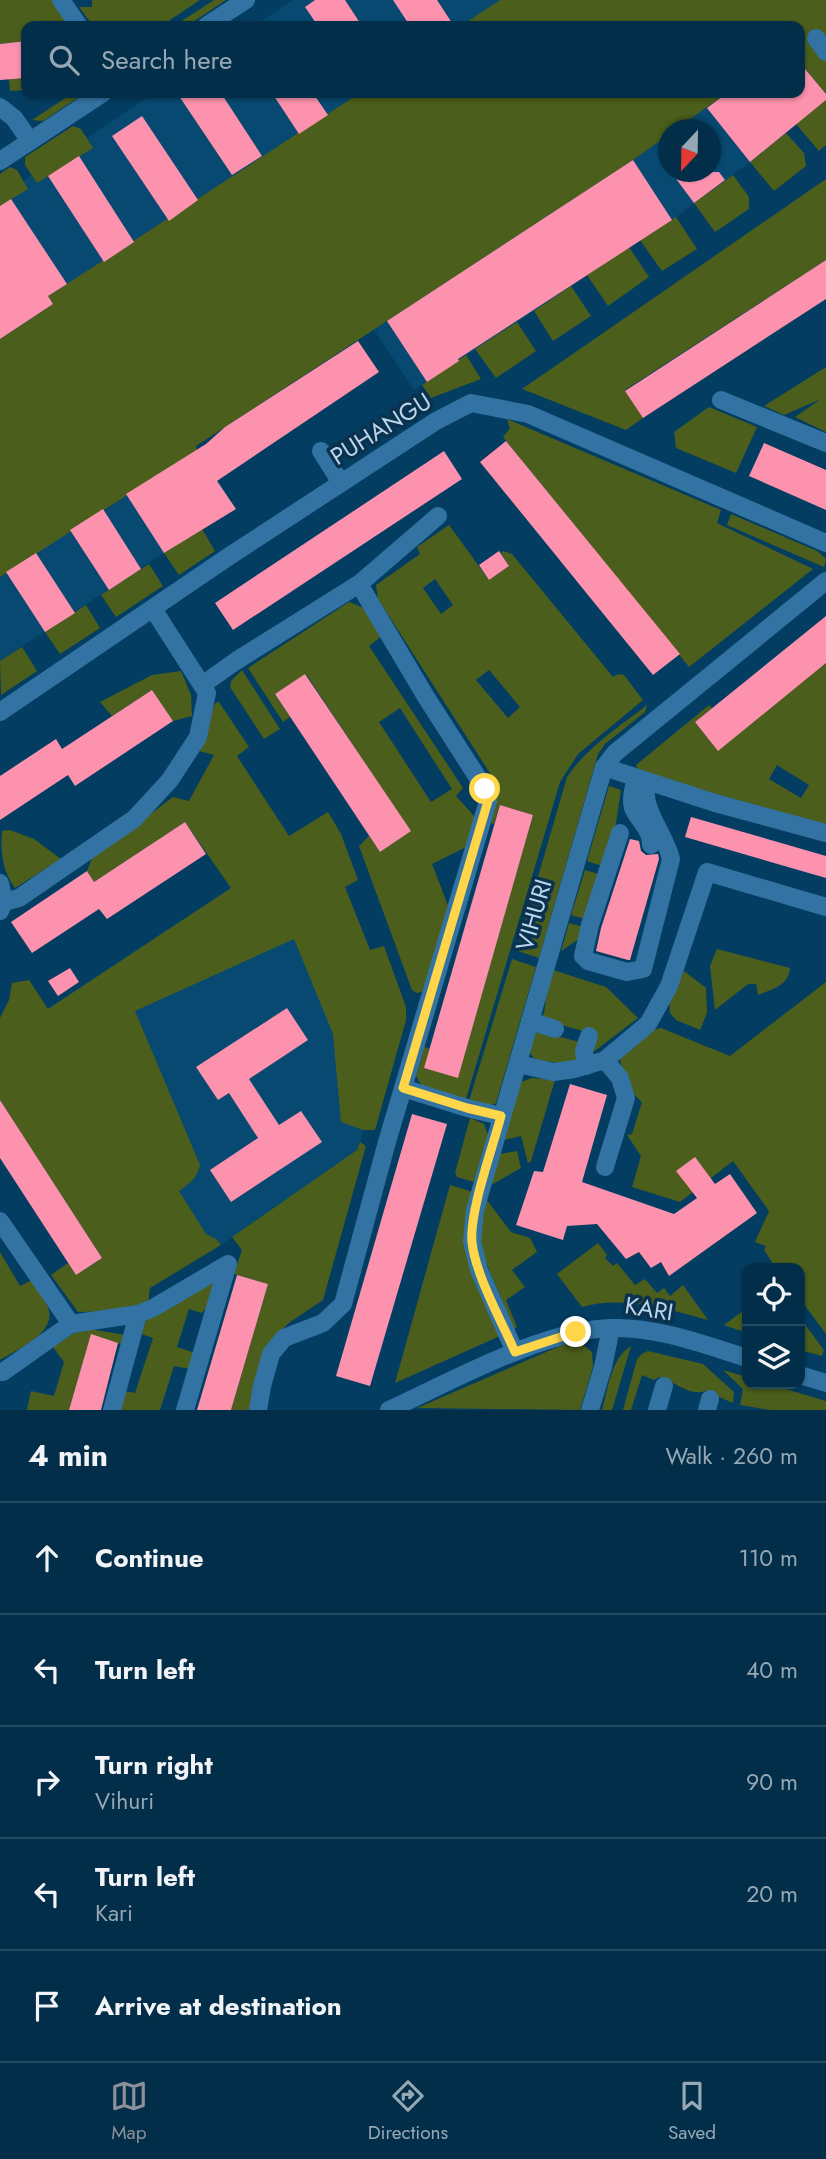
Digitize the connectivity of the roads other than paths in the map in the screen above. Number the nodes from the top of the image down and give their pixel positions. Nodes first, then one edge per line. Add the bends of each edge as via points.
1 (61, 0) edge
2 (246, 0) edge
3 (76, 21) edge
4 (214, 21) edge
5 (95, 98) edge
6 (0, 107) edge
7 (30, 141) junction
8 (0, 161) edge
9 (721, 400) dead end
10 (826, 443) edge
11 (321, 451) dead end
12 (341, 483) junction
13 (438, 516) dead end
14 (826, 543) edge
15 (826, 581) edge
16 (359, 584) junction
17 (153, 609) junction
18 (202, 685) junction
19 (0, 712) edge
20 (604, 767) junction
21 (642, 780) junction
22 (620, 833) dead end
23 (826, 833) edge
24 (651, 845) dead end
25 (575, 862) junction
26 (607, 871) junction
27 (0, 883) edge
28 (2, 906) edge
29 (826, 907) edge
30 (559, 917) junction
31 (590, 925) junction
32 (530, 1021) junction
33 (555, 1029) dead end
34 (589, 1036) dead end
35 (605, 1060) junction
36 (519, 1064) junction
37 (586, 1066) junction
38 (403, 1088) junction
39 (501, 1116) junction
40 (605, 1167) dead end
41 (0, 1221) edge
42 (138, 1314) junction
43 (71, 1324) junction
44 (611, 1328) junction
45 (515, 1352) junction
46 (742, 1357) edge
47 (0, 1372) edge
48 (805, 1377) edge
49 (826, 1383) edge
50 (664, 1385) dead end
51 (112, 1410) edge
52 (185, 1410) edge
53 (258, 1410) edge
54 (389, 1410) edge
55 (590, 1410) edge
56 (657, 1410) edge

1 - 3 street
2 - 4 street
5 - 7 street
6 - 7 street
7 - 8 street
9 - 10 street
11 - 12 street
12 - 14 street, PUHANGU via 471,403 528,414
12 - 17 street, PUHANGU
13 - 16 street
15 - 20 street, VIHURI via 615,753
16 - 18 street
16 - 38 street via 485,789 488,801
17 - 18 street
17 - 19 street, PUHANGU
18 - 28 street via 207,693 198,737 170,780 134,819
20 - 21 street
20 - 25 street, VIHURI
21 - 23 street
21 - 24 street via 632,797
21 - 31 street via 645,802 671,859 643,969 627,972 588,961 583,956
22 - 26 street
25 - 26 street
25 - 30 street, VIHURI
26 - 31 street
27 - 28 street
29 - 35 street via 707,872 669,986 655,1014
30 - 31 street
30 - 32 street, VIHURI
32 - 33 street
32 - 36 street, VIHURI
34 - 37 street
35 - 37 street
35 - 40 street via 620,1078 626,1098
36 - 37 street via 553,1072
36 - 39 street, VIHURI
38 - 39 street
38 - 53 street via 343,1304 323,1322 284,1338 271,1354
39 - 45 street, VIHURI via 475,1210 472,1241 479,1270
41 - 43 street
42 - 43 street
42 - 51 street
42 - 52 street via 228,1264
43 - 47 street
44 - 45 street, KARI via 576,1332
44 - 46 street, KARI via 661,1334
44 - 55 street
45 - 54 street, KARI
48 - 49 street
50 - 56 street

